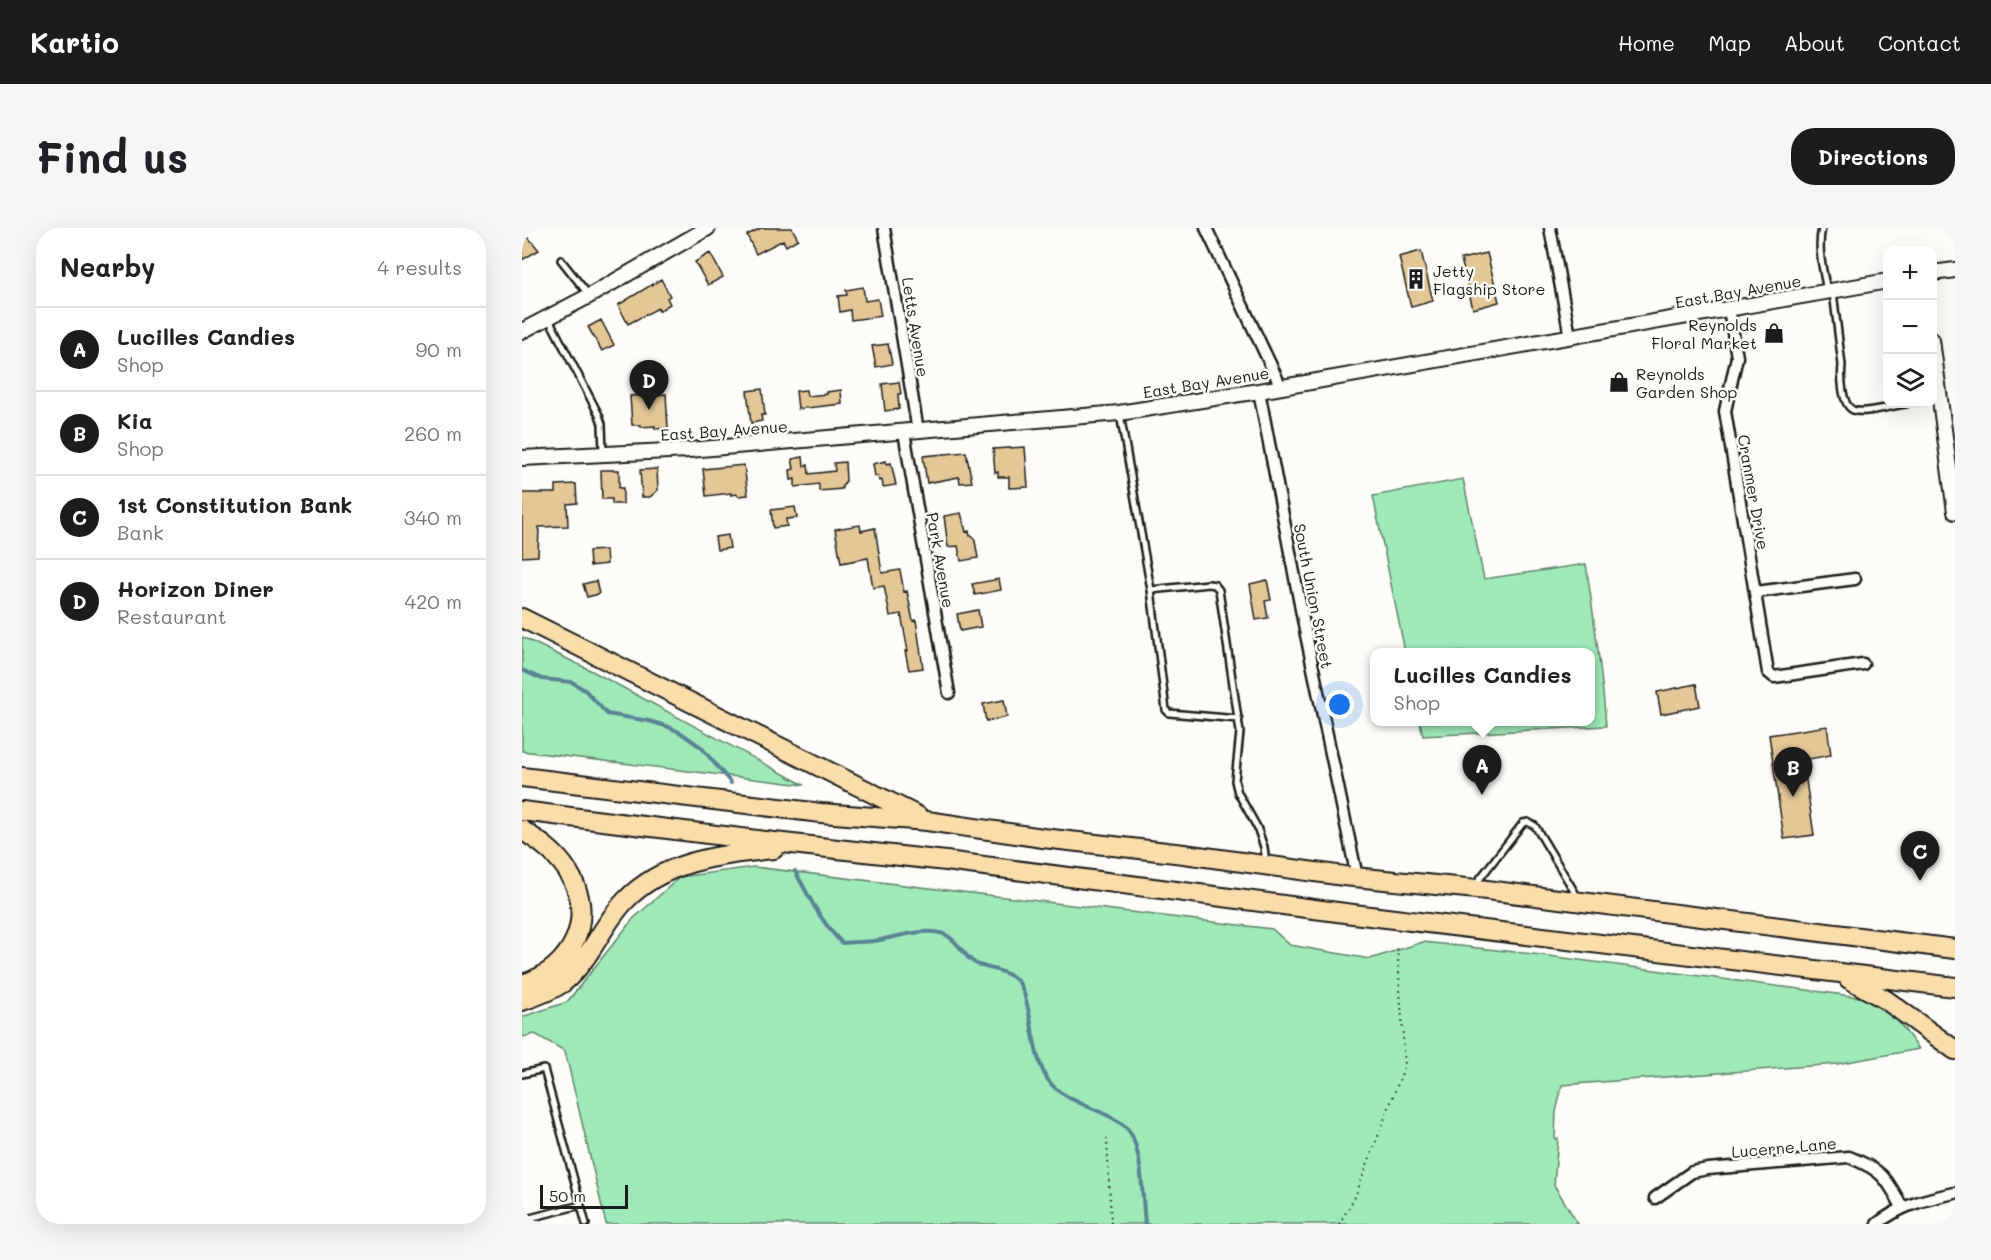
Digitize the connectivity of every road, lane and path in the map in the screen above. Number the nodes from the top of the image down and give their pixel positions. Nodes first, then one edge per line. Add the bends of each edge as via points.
1 (708, 228) edge
2 (884, 228) edge
3 (1206, 228) edge
4 (1550, 228) edge
5 (1822, 228) edge
6 (561, 260) dead end
7 (1955, 270) edge
8 (1937, 272) edge
9 (1883, 282) edge
10 (1830, 291) junction
11 (589, 296) junction
12 (1729, 309) junction
13 (548, 318) junction
14 (522, 331) edge
15 (1570, 336) junction
16 (1281, 387) junction
17 (1259, 391) junction
18 (1937, 404) edge
19 (1883, 408) edge
20 (1119, 413) junction
21 (911, 431) junction
22 (603, 454) junction
23 (522, 458) edge
24 (1955, 512) edge
25 (1855, 579) dead end
26 (1151, 590) junction
27 (1756, 592) junction
28 (522, 618) edge
29 (1863, 664) dead end
30 (949, 693) dead end
31 (1239, 719) junction
32 (522, 777) edge
33 (522, 811) edge
34 (927, 821) junction
35 (522, 830) edge
36 (808, 845) junction
37 (1266, 865) junction
38 (1357, 877) junction
39 (1473, 889) junction
40 (1580, 903) junction
41 (1397, 944) dead end
42 (1955, 949) edge
43 (1836, 974) junction
44 (522, 984) edge
45 (1955, 987) edge
46 (522, 1001) edge
47 (1955, 1050) edge
48 (522, 1074) edge
49 (1107, 1138) dead end
50 (1955, 1193) edge
51 (1655, 1198) dead end
52 (580, 1205) junction
53 (1902, 1207) junction
54 (522, 1220) edge
55 (586, 1224) edge
56 (1111, 1224) edge
57 (1339, 1224) edge
58 (1877, 1224) edge

1 - 11 street
2 - 21 street, Letts Avenue
3 - 16 street
4 - 15 street
5 - 10 lane via 1820,252
6 - 11 lane
7 - 8 street
9 - 10 street, East Bay Avenue
10 - 12 street, East Bay Avenue
10 - 19 lane via 1845,398 1853,410
11 - 13 street
12 - 15 street, East Bay Avenue
12 - 27 street, Cranmer Drive via 1737,357 1725,411
13 - 14 street
13 - 22 lane via 599,415
15 - 16 street, East Bay Avenue
16 - 17 street, East Bay Avenue
17 - 20 street, East Bay Avenue
17 - 38 street, South Union Street
18 - 24 street
20 - 21 street, East Bay Avenue
20 - 26 lane
21 - 22 street, East Bay Avenue
21 - 30 street, Park Avenue
22 - 23 street, East Bay Avenue
25 - 27 street
26 - 31 lane via 1166,710
26 - 31 lane via 1209,584 1219,590
27 - 29 street, Cranmer Drive via 1768,672 1774,677
28 - 34 highway
31 - 37 lane via 1235,782 1264,847
32 - 34 highway via 821,813
33 - 36 highway
34 - 37 highway
35 - 44 highway via 539,840 567,870 578,893 580,910 578,933 566,957 546,974
36 - 43 highway
36 - 46 highway via 716,856 658,875 624,901 564,982
37 - 38 highway
38 - 39 highway
39 - 40 highway
39 - 40 lane via 1523,823 1528,822 1535,826
40 - 42 highway
41 - 57 path via 1405,1065 1355,1197
43 - 45 highway
43 - 47 highway via 1886,1000
48 - 52 lane via 544,1069
49 - 56 path
50 - 53 street
51 - 53 street, Lucerne Lane via 1692,1172 1849,1157 1883,1174
52 - 54 lane
52 - 55 lane
53 - 58 street

